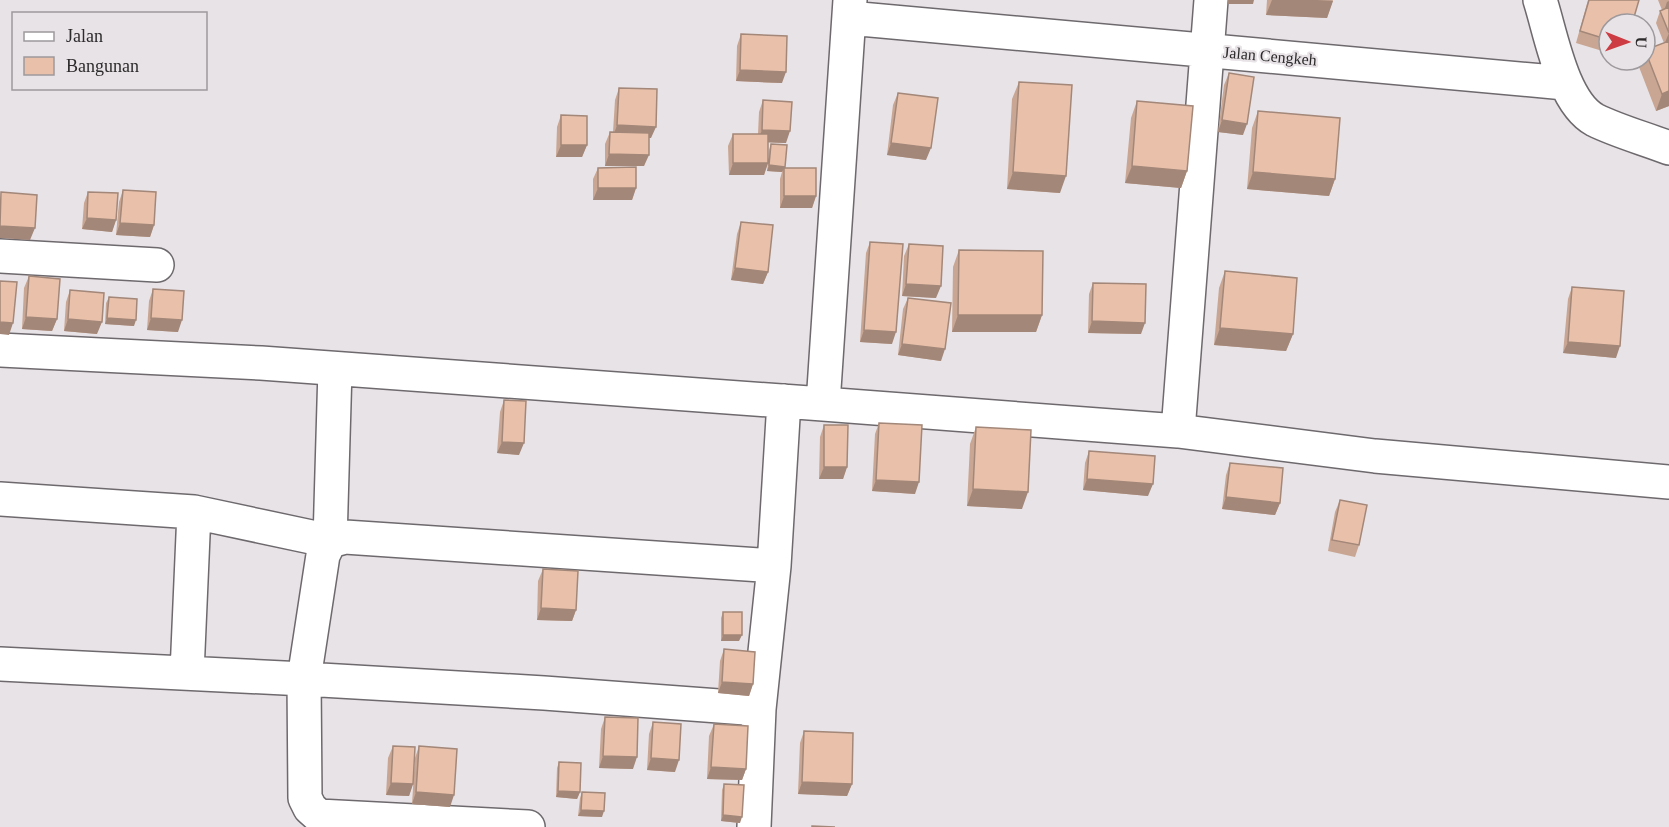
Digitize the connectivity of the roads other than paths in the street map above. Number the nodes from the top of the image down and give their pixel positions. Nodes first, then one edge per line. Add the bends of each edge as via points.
1 (1212, 0) edge
2 (1540, 0) edge
3 (850, 9) edge
4 (1208, 50) junction
5 (1565, 83) junction
6 (1669, 147) edge
7 (0, 256) edge
8 (157, 265) dead end
9 (0, 350) edge
10 (335, 369) junction
11 (784, 401) junction
12 (823, 404) junction
13 (1178, 431) junction
14 (1669, 482) edge
15 (0, 499) edge
16 (195, 512) junction
17 (330, 541) junction
18 (774, 566) junction
19 (0, 664) edge
20 (188, 673) junction
21 (304, 679) junction
22 (759, 709) junction
23 (528, 827) edge
24 (754, 827) edge

1 - 4 street
2 - 5 street
3 - 4 street, Jalan Cengkeh
3 - 12 street
4 - 5 street, Jalan Cengkeh
4 - 13 street
5 - 6 street via 1578,106 1595,120
7 - 8 street
9 - 10 street
10 - 11 street
10 - 17 street
11 - 12 street
11 - 18 street
12 - 13 street
13 - 14 street via 1375,456
15 - 16 street
16 - 17 street
16 - 20 street
17 - 18 street via 367,538
17 - 21 street via 321,564
18 - 22 street
19 - 20 street
20 - 21 street
21 - 22 street
21 - 23 street via 305,798 319,816
22 - 24 street

